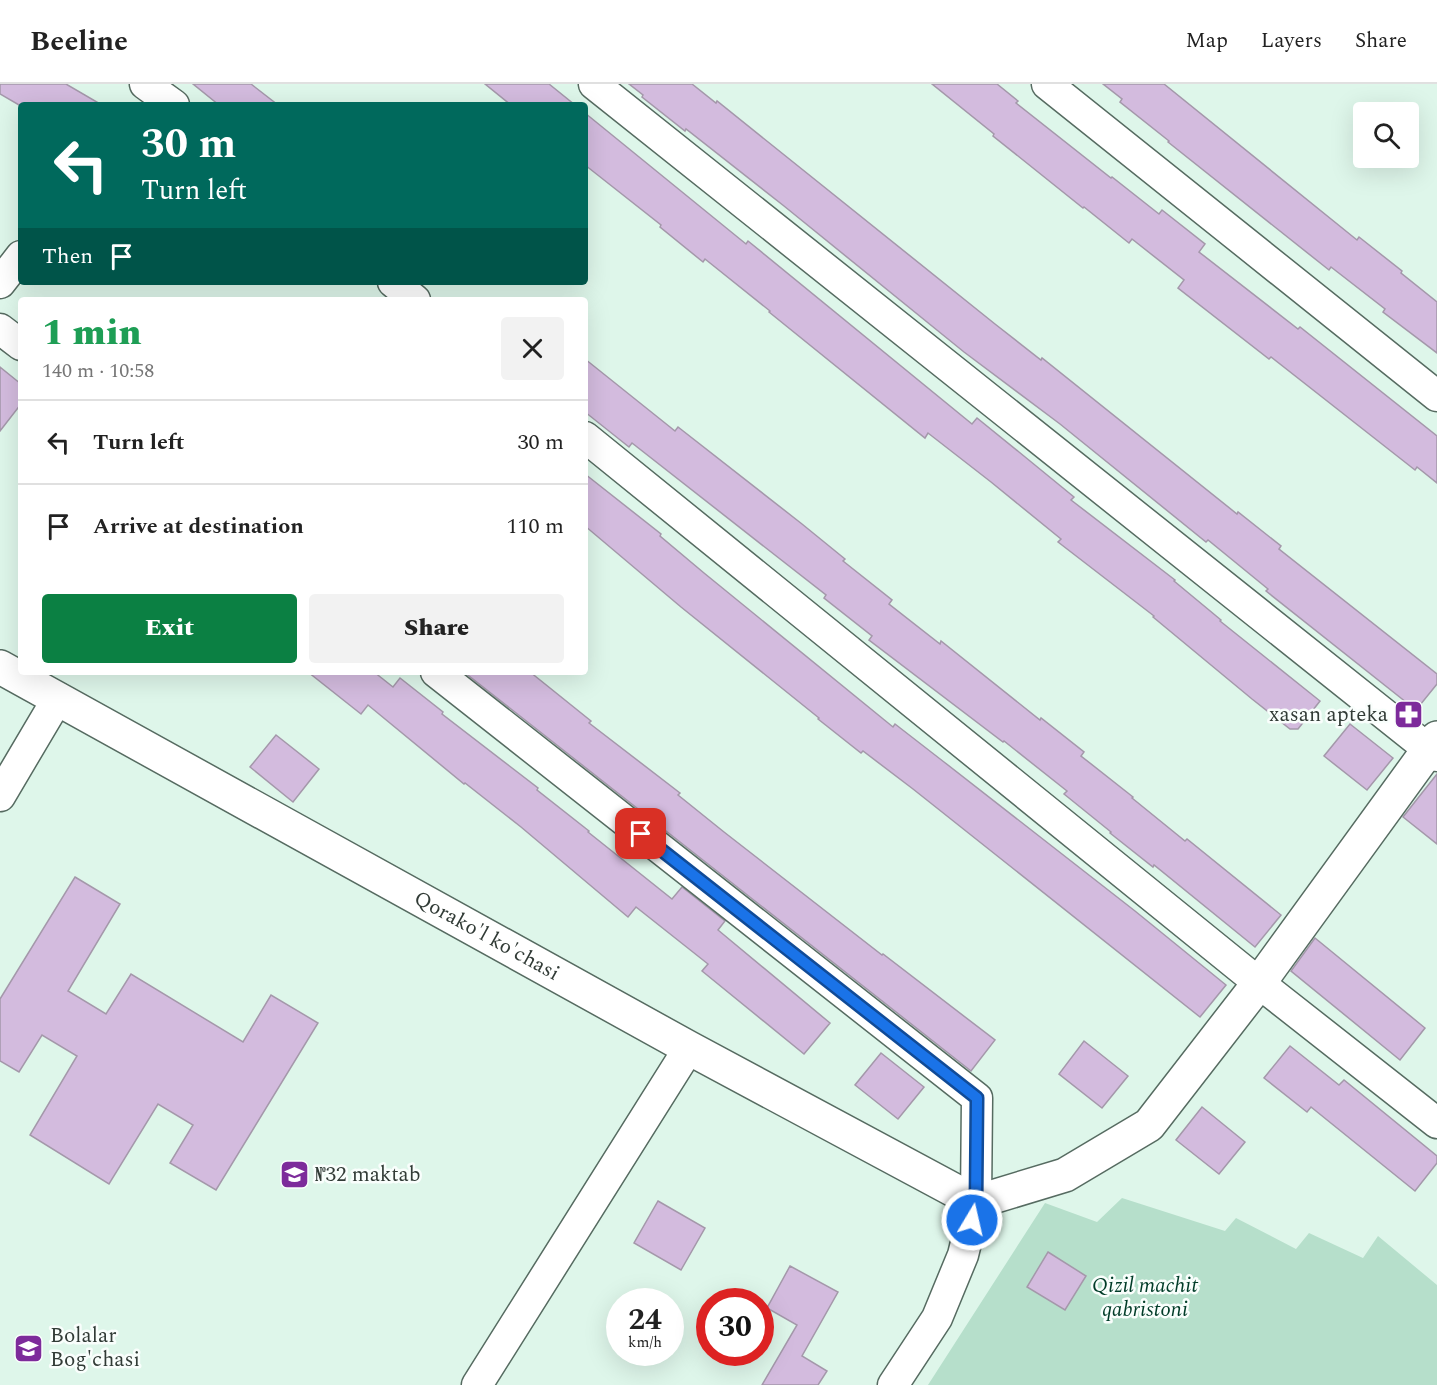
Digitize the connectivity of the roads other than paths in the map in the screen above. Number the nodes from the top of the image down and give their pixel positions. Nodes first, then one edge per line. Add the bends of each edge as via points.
1 (594, 84) edge
2 (1047, 84) edge
3 (18, 260) edge
4 (0, 283) edge
5 (397, 285) edge
6 (412, 297) edge
7 (0, 329) edge
8 (18, 343) edge
9 (1437, 396) edge
10 (588, 439) edge
11 (0, 667) edge
12 (440, 675) edge
13 (58, 698) junction
14 (1434, 748) edge
15 (0, 796) edge
16 (1259, 983) junction
17 (689, 1048) junction
18 (1437, 1123) edge
19 (976, 1202) junction
20 (477, 1385) edge
21 (894, 1385) edge

1 - 14 street
2 - 9 street
3 - 4 street
5 - 6 street
7 - 8 street
10 - 16 street
11 - 13 street, Qorako'l ko'chasi
12 - 19 street via 977,1098
13 - 15 street
13 - 17 street, Qorako'l ko'chasi
14 - 16 street
16 - 18 street
16 - 19 street via 1149,1125 1065,1175
17 - 19 street, Qorako'l ko'chasi
17 - 20 street
19 - 21 street via 963,1255 937,1318

